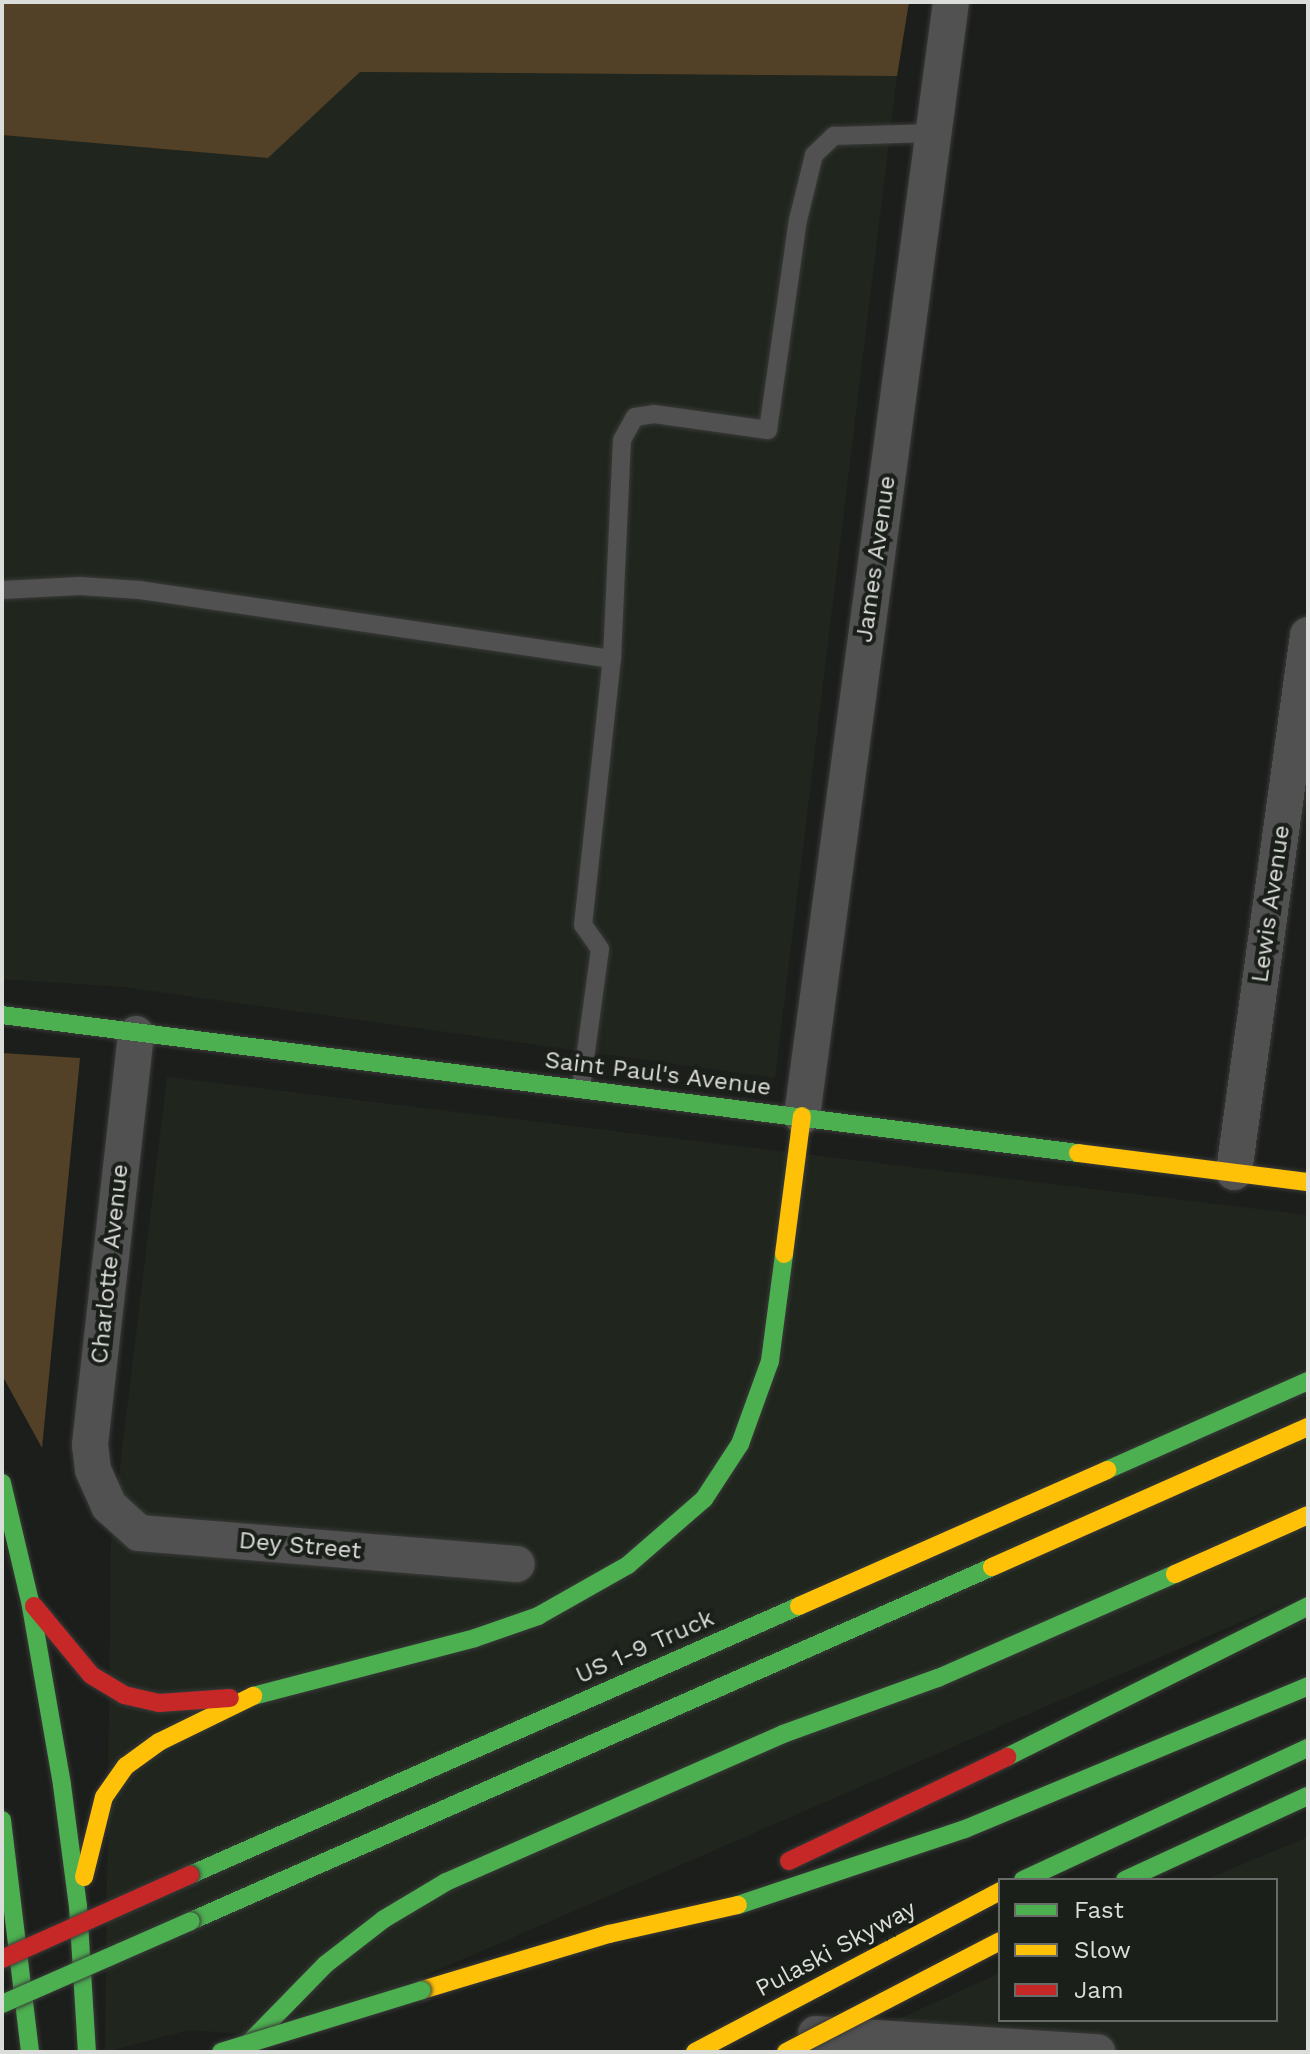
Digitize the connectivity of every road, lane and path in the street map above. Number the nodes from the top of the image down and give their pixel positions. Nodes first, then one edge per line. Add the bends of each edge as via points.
1 (951, 2) edge
2 (933, 133) junction
3 (2, 590) edge
4 (1308, 635) edge
5 (612, 659) junction
6 (2, 1015) edge
7 (136, 1034) junction
8 (581, 1088) junction
9 (802, 1116) junction
10 (1234, 1172) junction
11 (1308, 1182) edge
12 (1308, 1381) edge
13 (1308, 1427) edge
14 (2, 1483) edge
15 (102, 1493) joint
16 (1308, 1515) edge
17 (517, 1564) dead end
18 (30, 1601) junction
19 (1308, 1606) edge
20 (917, 1664) dead end
21 (1308, 1686) edge
22 (253, 1696) junction
23 (783, 1734) junction
24 (1308, 1748) edge
25 (1308, 1796) edge
26 (2, 1820) edge
27 (766, 1871) dead end
28 (1027, 1878) edge
29 (1129, 1878) edge
30 (723, 1887) dead end
31 (998, 1892) edge
32 (78, 1906) junction
33 (609, 1934) junction
34 (998, 1942) edge
35 (2, 1959) edge
36 (2, 2004) edge
37 (30, 2052) edge
38 (87, 2052) edge
39 (221, 2052) edge
40 (240, 2052) edge
41 (695, 2052) edge
42 (780, 2052) edge
43 (786, 2052) edge
44 (1097, 2052) edge

1 - 2 street, James Avenue
2 - 5 lane via 834,136 814,155 798,220 768,430 654,414 635,417 622,440
2 - 9 street, James Avenue
3 - 5 lane via 139,590
4 - 10 street, Lewis Avenue
5 - 8 lane via 583,925 600,949
6 - 7 main road, Saint Paul's Avenue
7 - 8 main road, Saint Paul's Avenue
7 - 15 street, Charlotte Avenue via 90,1445
8 - 9 main road, Saint Paul's Avenue
9 - 10 main road, Saint Paul's Avenue
9 - 22 main road via 770,1361 740,1444 704,1499 628,1565 538,1616 475,1638
10 - 11 main road, Saint Paul's Avenue
12 - 35 main road, US 1-9 Truck, bridge
13 - 36 main road, bridge
14 - 18 main road
15 - 17 street, Dey Street via 139,1533
16 - 23 main road via 938,1678
18 - 22 main road via 91,1675 124,1695 159,1703
18 - 32 main road
19 - 27 main road via 908,1807
20 - 23 main road
21 - 33 main road via 965,1829 746,1903
22 - 32 main road via 159,1742 126,1766 100,1810
23 - 40 main road via 415,1899 326,1964
24 - 28 main road
25 - 29 main road
26 - 37 main road
30 - 33 main road
31 - 41 main road, Pulaski Skyway
32 - 38 main road
33 - 39 main road, bridge
34 - 43 main road, bridge
42 - 44 street via 814,2034

